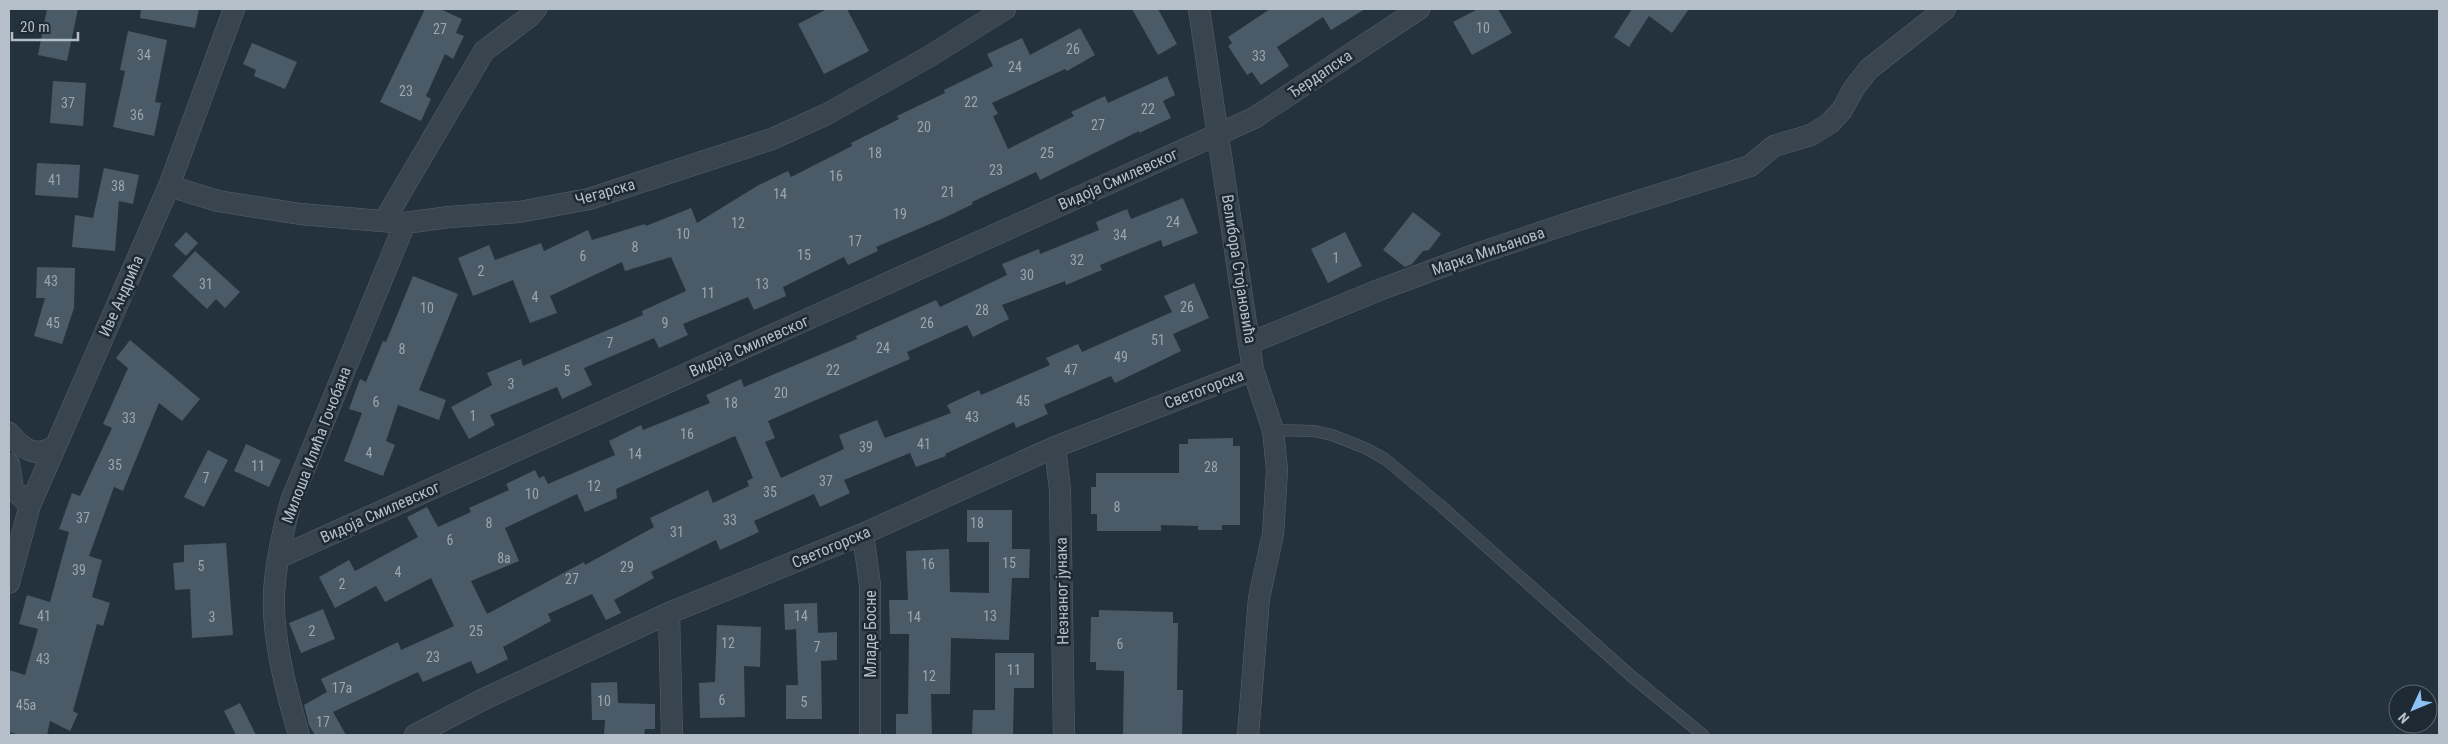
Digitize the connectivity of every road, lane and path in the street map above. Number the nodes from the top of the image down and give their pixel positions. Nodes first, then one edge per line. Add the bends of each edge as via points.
1 (234, 9) edge
2 (536, 9) edge
3 (1005, 9) edge
4 (1200, 9) edge
5 (1419, 9) edge
6 (1945, 9) edge
7 (1218, 134) junction
8 (169, 186) junction
9 (384, 221) junction
10 (405, 223) junction
11 (1250, 343) junction
12 (1252, 370) junction
13 (1272, 430) junction
14 (9, 433) edge
15 (54, 447) junction
16 (1055, 447) junction
17 (9, 464) edge
18 (11, 489) edge
19 (30, 505) junction
20 (863, 534) junction
21 (280, 557) junction
22 (9, 583) edge
23 (669, 613) junction
24 (299, 735) edge
25 (416, 735) edge
26 (672, 735) edge
27 (870, 735) edge
28 (1064, 735) edge
29 (1248, 735) edge
30 (1703, 735) edge

1 - 8 street, Иве Андрића
2 - 9 street via 484,51
3 - 10 street, Чегарска via 844,106 772,139 589,199 519,212
4 - 7 street, Велибора Стојановића
5 - 7 street, Ђердапска via 1254,118
6 - 11 street, Марка Миљанова via 1869,70 1830,123 1810,135 1774,146 1750,166 1471,256
7 - 11 street, Велибора Стојановића
7 - 21 street, Видоја Смилевског
8 - 9 street, Чегарска via 218,201 300,214
8 - 15 street, Иве Андрића
9 - 10 street, Чегарска
10 - 21 street, Милоша Илића Гочобана via 291,501 282,532
11 - 12 street, Велибора Стојановића
12 - 13 street, Велибора Стојановића
12 - 16 street, Светогорска
13 - 29 street, Велибора Стојановића via 1277,470 1273,534 1259,598
13 - 30 lane via 1305,430 1332,435 1384,460
14 - 15 street via 20,446 35,453
15 - 19 street, Иве Андрића
16 - 20 street, Светогорска
16 - 28 street, Незнаног јунака via 1060,490
17 - 18 street
18 - 19 street
19 - 22 street, Иве Андрића
20 - 23 street, Светогорска
20 - 27 street, Младе Босне via 870,585
21 - 24 street, Милоша Илића Гочобана via 274,596 279,653
23 - 25 street, Светогорска via 484,699
23 - 26 street

